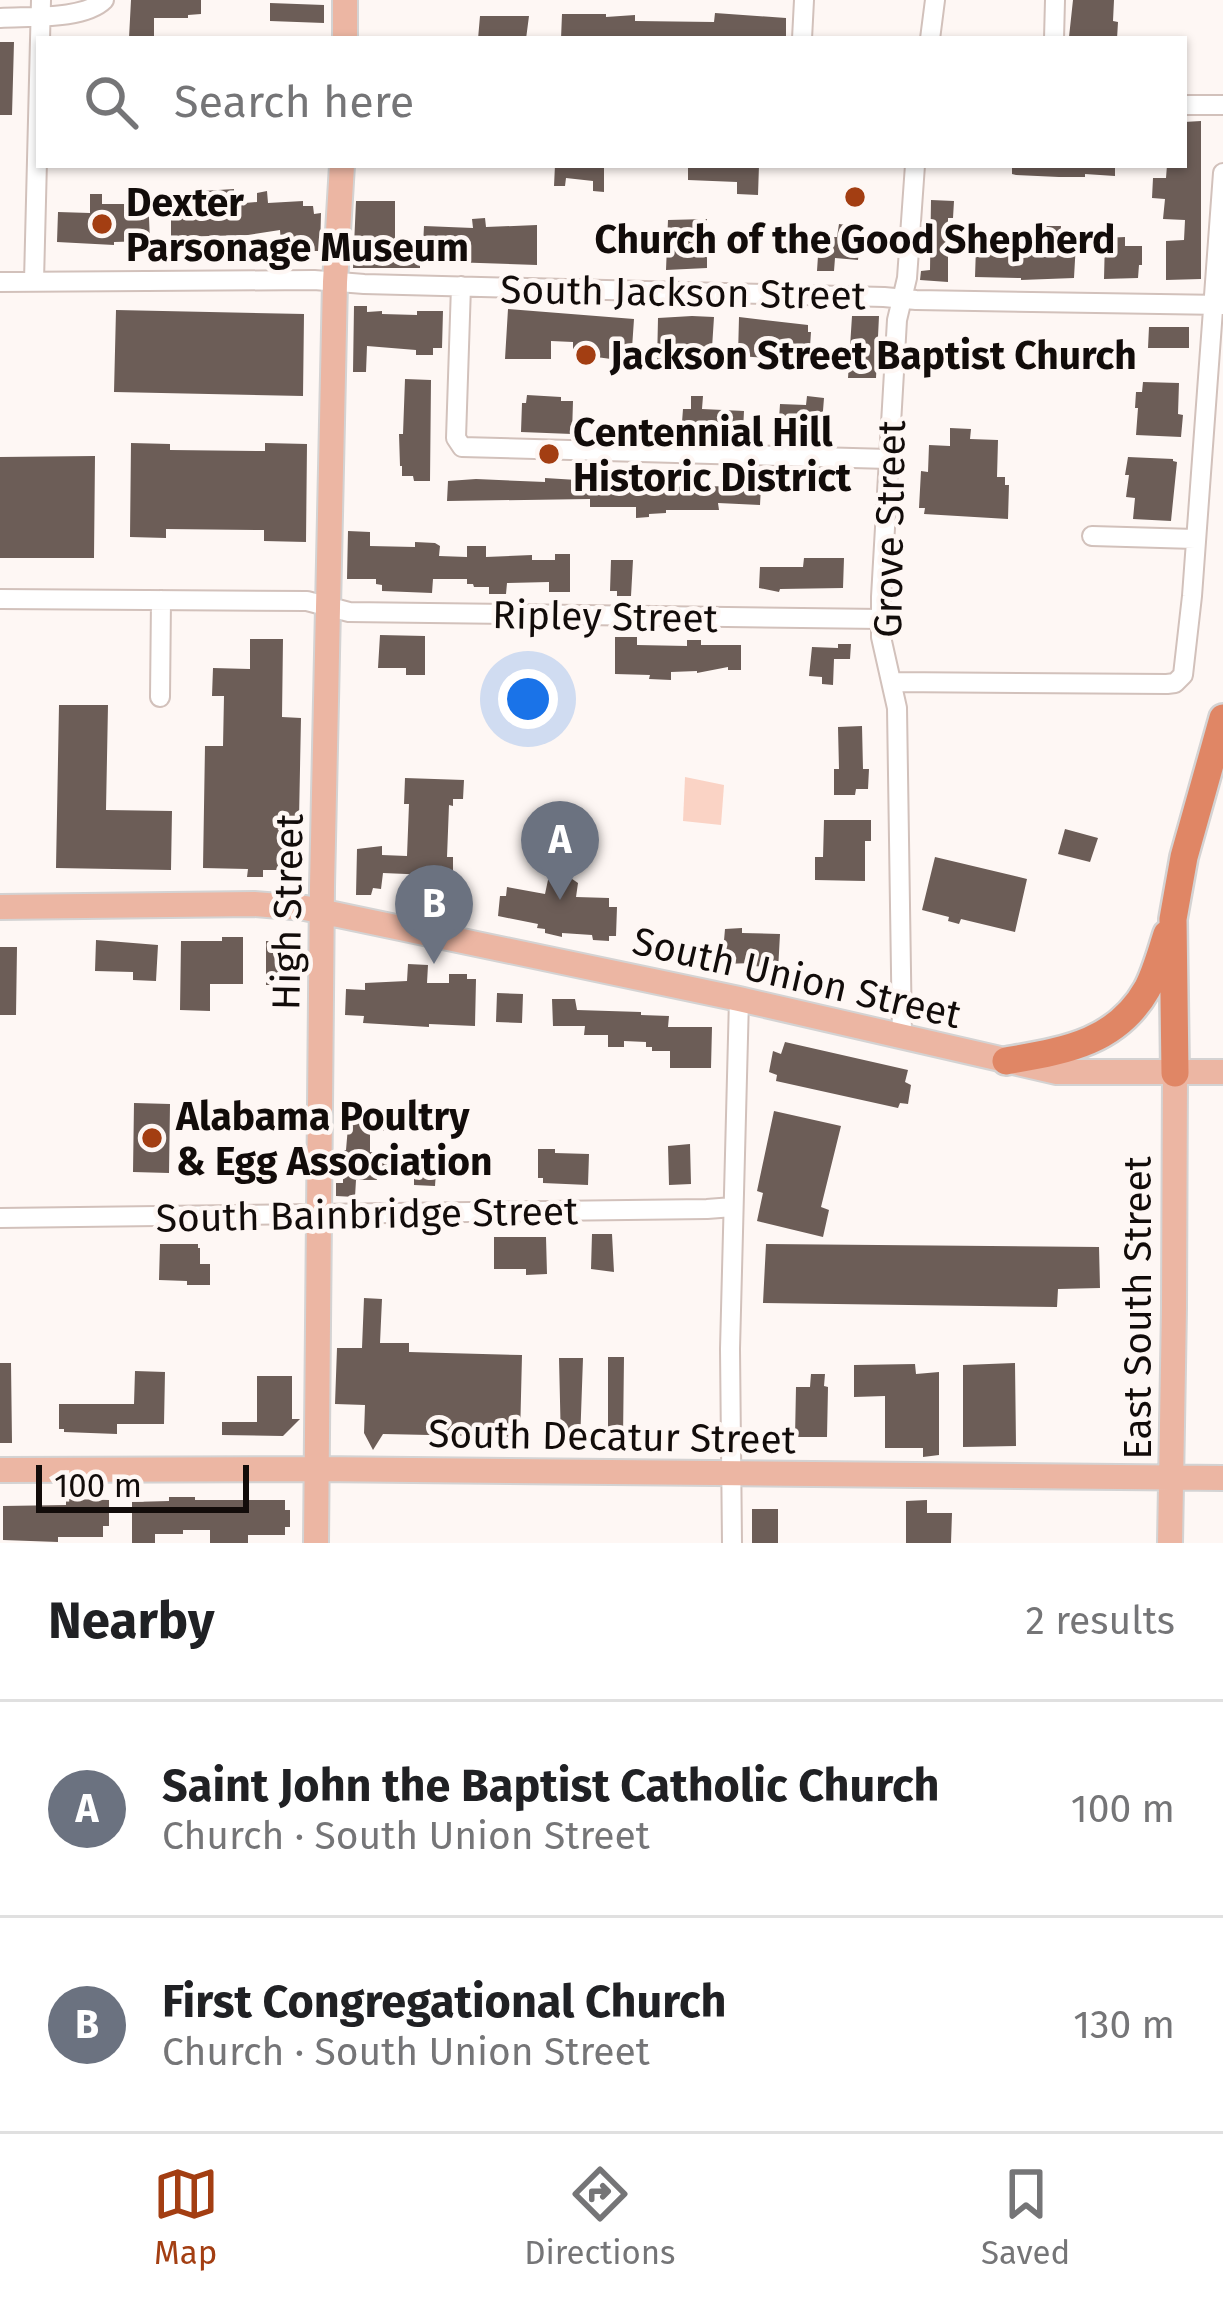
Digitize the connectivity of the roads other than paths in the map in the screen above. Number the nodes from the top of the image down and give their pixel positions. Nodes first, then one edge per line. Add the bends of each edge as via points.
1 (104, 0) edge
2 (345, 0) edge
3 (803, 0) edge
4 (935, 0) edge
5 (1055, 0) edge
6 (40, 8) edge
7 (0, 18) edge
8 (345, 36) edge
9 (802, 36) edge
10 (930, 36) edge
11 (1054, 36) edge
12 (1187, 105) edge
13 (1223, 105) edge
14 (36, 168) edge
15 (342, 168) edge
16 (915, 168) edge
17 (1223, 173) edge
18 (34, 281) junction
19 (0, 282) edge
20 (335, 282) junction
21 (460, 286) junction
22 (902, 298) junction
23 (1218, 305) edge
24 (889, 459) junction
25 (1092, 536) dead end
26 (1196, 539) junction
27 (0, 599) edge
28 (161, 600) junction
29 (330, 607) junction
30 (881, 619) junction
31 (892, 682) junction
32 (160, 697) dead end
33 (1223, 718) edge
34 (0, 907) edge
35 (322, 913) junction
36 (1173, 919) junction
37 (739, 999) junction
38 (902, 1036) junction
39 (1006, 1061) junction
40 (1175, 1072) junction
41 (1223, 1072) edge
42 (734, 1207) junction
43 (318, 1215) junction
44 (0, 1218) edge
45 (316, 1469) junction
46 (0, 1470) edge
47 (731, 1474) junction
48 (1172, 1478) junction
49 (1223, 1478) edge
50 (316, 1543) edge
51 (732, 1543) edge
52 (1170, 1543) edge

1 - 6 street via 81,13
2 - 8 main road
3 - 9 street
4 - 10 street
5 - 11 street
6 - 7 street
12 - 13 street
14 - 18 street
15 - 20 main road, High Street
16 - 22 street, Grove Street
17 - 23 street
18 - 19 street, South Jackson Street
18 - 20 street, South Jackson Street
20 - 21 street, South Jackson Street
20 - 29 main road, High Street
21 - 22 street, South Jackson Street
21 - 24 street via 462,448
22 - 23 street, South Jackson Street
22 - 24 street, Grove Street
23 - 26 street
24 - 30 street, Grove Street
25 - 26 street
26 - 31 street via 1180,679
27 - 28 street, Ripley Street
28 - 29 street, Ripley Street
28 - 32 street
29 - 30 street, Ripley Street
29 - 35 main road, High Street
30 - 31 street, Grove Street
31 - 38 street, Grove Street
33 - 36 highway
34 - 35 main road, South Union Street via 254,904
35 - 37 main road, South Union Street
35 - 43 main road, High Street
36 - 39 highway via 1149,985 1122,1021 1082,1046
36 - 40 highway
37 - 38 main road, South Union Street
37 - 42 street
38 - 39 main road, South Union Street
39 - 40 main road, South Union Street via 1057,1072
40 - 41 main road, South Union Street
40 - 48 main road, East South Street
42 - 43 street, South Bainbridge Street
42 - 47 street
43 - 44 street, South Bainbridge Street
43 - 45 main road, High Street
45 - 46 main road, South Decatur Street
45 - 47 main road, South Decatur Street
45 - 50 main road, High Street
47 - 48 main road, South Decatur Street
47 - 51 street
48 - 49 main road, South Decatur Street
48 - 52 main road, East South Street

